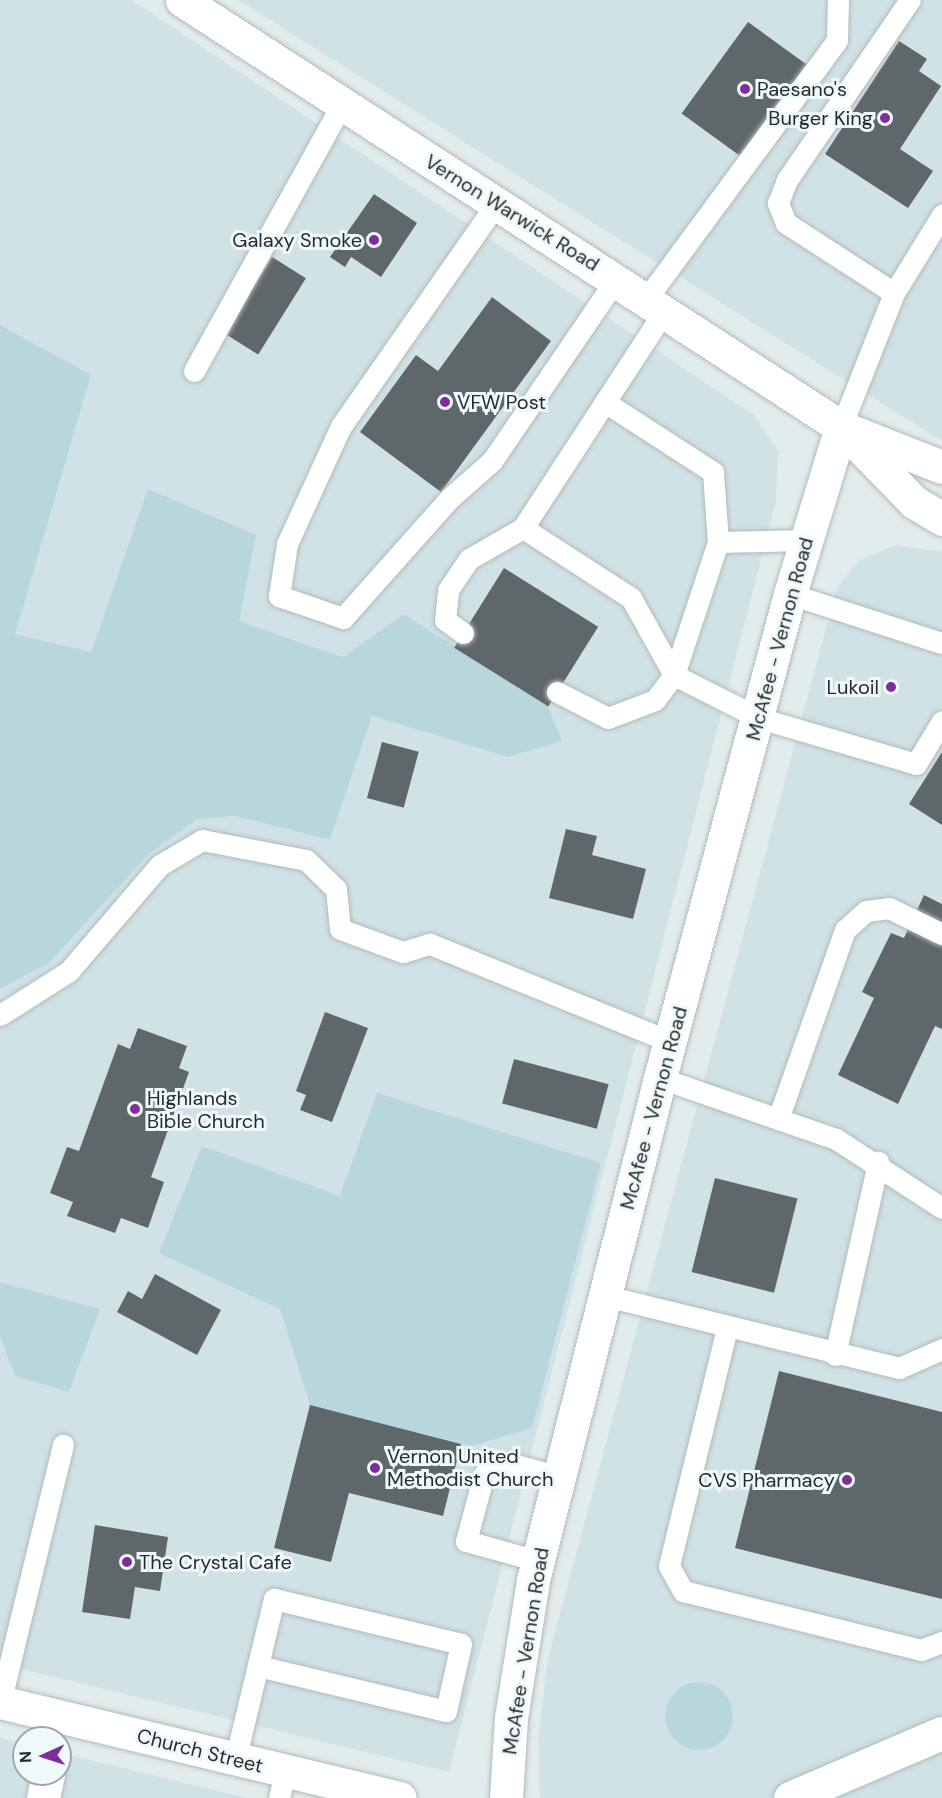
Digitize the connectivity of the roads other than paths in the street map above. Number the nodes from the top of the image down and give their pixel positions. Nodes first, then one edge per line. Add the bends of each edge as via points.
1 (182, 0) edge
2 (838, 0) edge
3 (910, 0) edge
4 (342, 104) junction
5 (496, 204) junction
6 (942, 215) edge
7 (616, 279) junction
8 (894, 293) junction
9 (656, 304) junction
10 (194, 370) dead end
11 (605, 402) junction
12 (841, 427) junction
13 (942, 467) edge
14 (942, 519) edge
15 (523, 528) junction
16 (807, 540) junction
17 (718, 542) junction
18 (790, 594) junction
19 (464, 633) dead end
20 (939, 636) edge
21 (674, 675) junction
22 (557, 692) dead end
23 (759, 718) junction
24 (942, 721) edge
25 (942, 934) edge
26 (0, 1015) edge
27 (671, 1042) junction
28 (660, 1078) junction
29 (778, 1119) junction
30 (878, 1162) junction
31 (942, 1208) edge
32 (606, 1296) junction
33 (726, 1328) junction
34 (942, 1349) edge
35 (835, 1355) junction
36 (63, 1445) dead end
37 (560, 1477) junction
38 (538, 1561) junction
39 (942, 1642) edge
40 (258, 1666) junction
41 (0, 1702) edge
42 (53, 1726) edge
43 (72, 1731) edge
44 (942, 1732) edge
45 (235, 1760) junction
46 (282, 1785) edge
47 (400, 1798) edge
48 (506, 1798) edge
49 (790, 1798) edge

1 - 4 main road, Vernon Warwick Road
2 - 9 lane via 837,40
3 - 8 lane via 787,180 778,203 786,223
4 - 5 main road, Vernon Warwick Road
4 - 10 lane
5 - 7 main road, Vernon Warwick Road
5 - 7 lane via 341,426 287,544 279,596 343,618 450,498 492,460
6 - 8 lane
7 - 9 main road, Vernon Warwick Road
8 - 12 lane
9 - 11 lane
9 - 12 main road, Vernon Warwick Road
11 - 15 lane
11 - 17 lane via 713,472
12 - 13 main road
12 - 14 main road via 914,502
12 - 16 main road, McAfee - Vernon Road
15 - 19 lane via 469,559 448,591 445,620
15 - 21 lane via 631,598
16 - 17 lane
16 - 18 main road, McAfee - Vernon Road
17 - 21 lane
18 - 20 lane
18 - 23 main road, McAfee - Vernon Road
21 - 22 lane via 655,700 608,718
21 - 23 lane
23 - 24 lane via 916,764
23 - 27 main road, McAfee - Vernon Road
25 - 29 lane via 889,908 866,911 845,930
26 - 27 lane via 69,971 160,865 202,840 306,860 336,889 340,929 402,952 430,944
27 - 28 main road, McAfee - Vernon Road
28 - 29 lane
28 - 32 main road, McAfee - Vernon Road
29 - 30 lane
30 - 31 lane
30 - 35 lane
32 - 33 lane
32 - 37 main road, McAfee - Vernon Road
33 - 35 lane
33 - 39 lane via 669,1566 683,1592 921,1650
34 - 35 lane via 899,1368
36 - 41 lane
37 - 38 main road, McAfee - Vernon Road
37 - 38 lane via 512,1464 484,1474 466,1541
38 - 48 main road, McAfee - Vernon Road via 511,1718
40 - 40 lane via 274,1599 461,1644 446,1711
40 - 45 lane
41 - 42 main road, Church Street
43 - 45 main road, Church Street
44 - 49 main road
45 - 46 main road, Church Street
46 - 47 main road, Church Street

